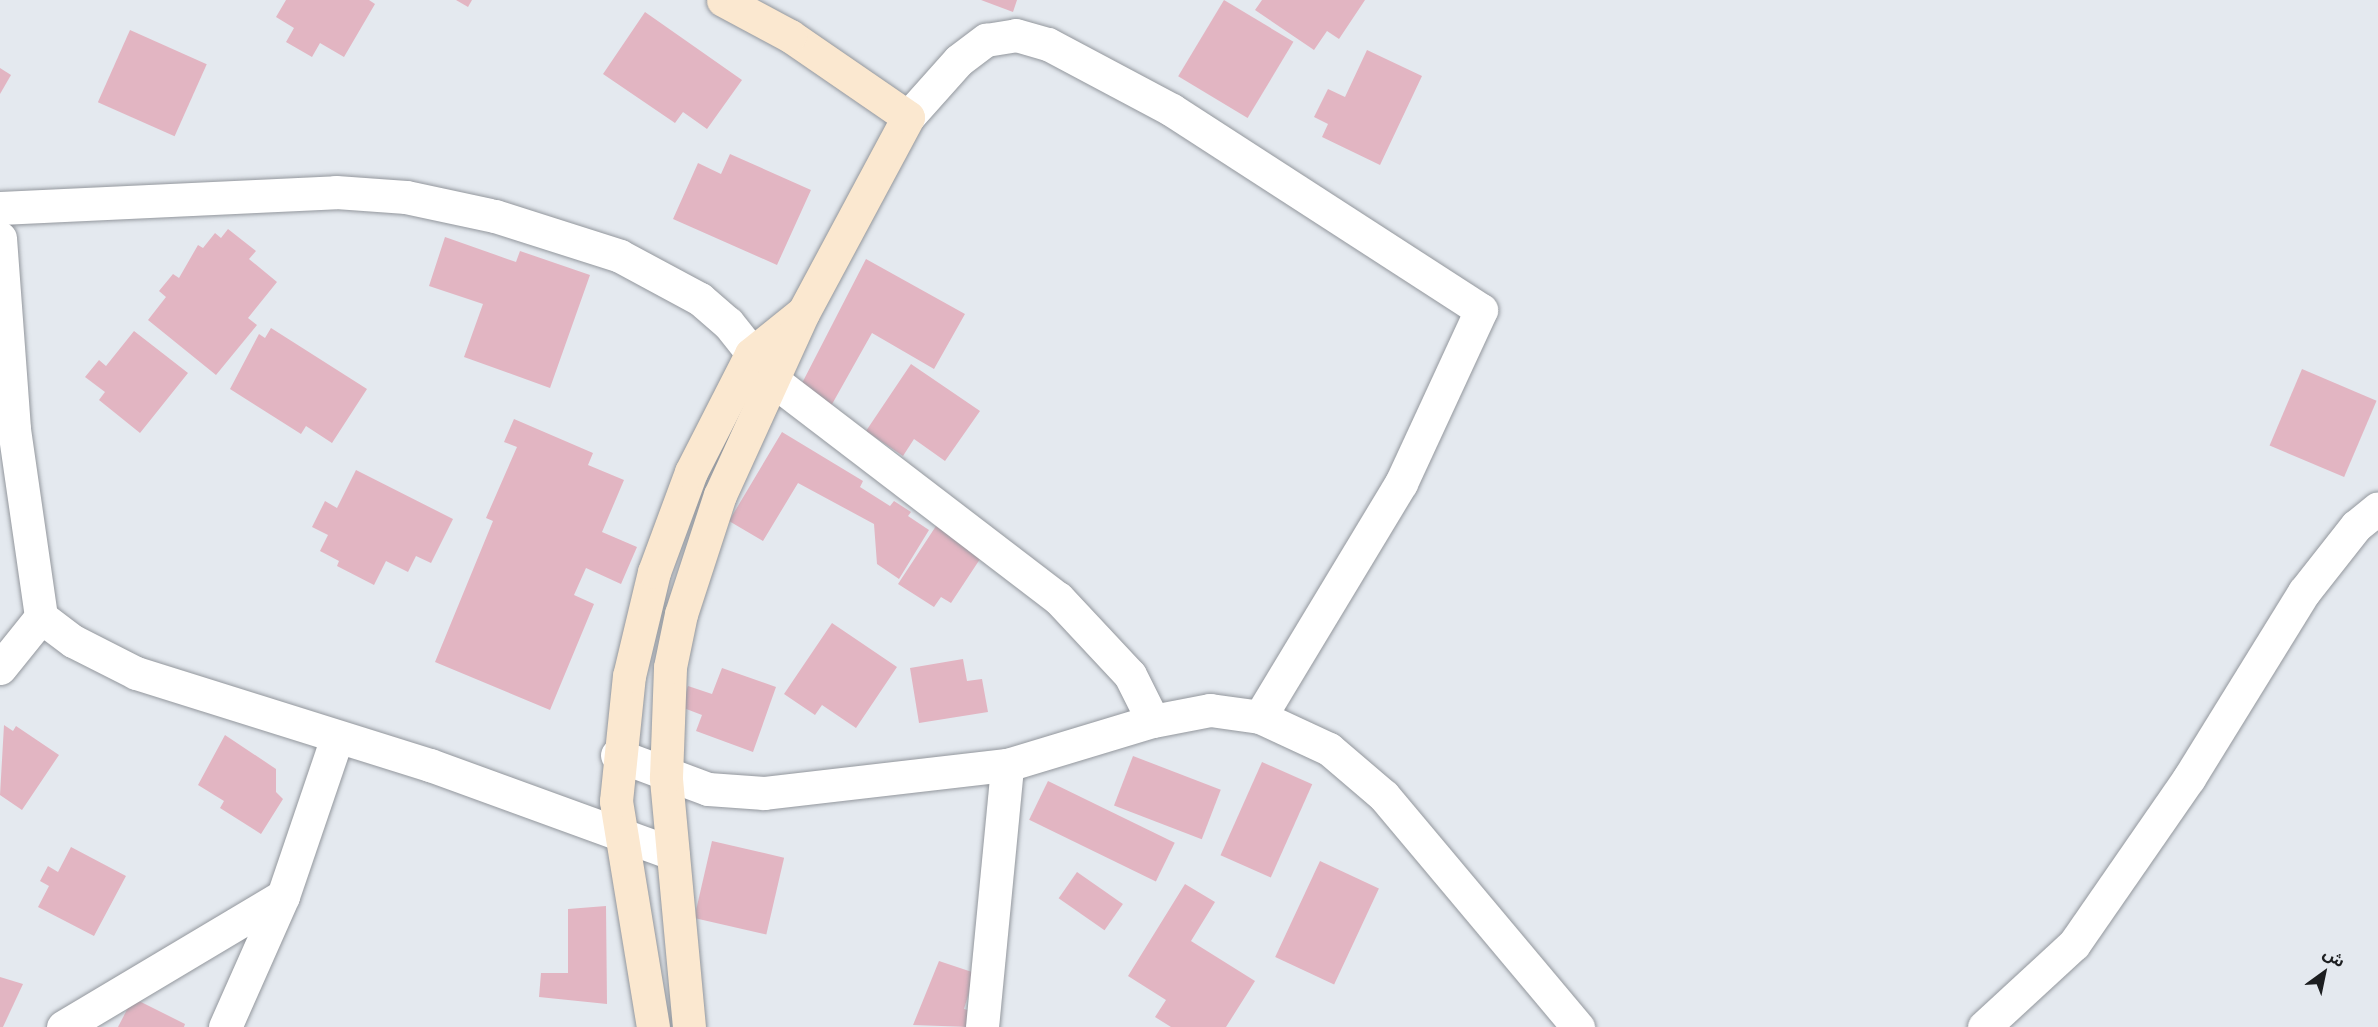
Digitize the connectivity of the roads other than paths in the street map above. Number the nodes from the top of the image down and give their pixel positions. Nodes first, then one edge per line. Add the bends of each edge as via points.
1 (723, 0) edge
2 (908, 117) junction
3 (0, 208) edge
4 (0, 238) edge
5 (803, 313) junction
6 (751, 354) junction
7 (775, 382) junction
8 (2378, 508) edge
9 (41, 617) junction
10 (0, 668) edge
11 (1260, 717) junction
12 (1153, 721) junction
13 (336, 740) junction
14 (617, 755) junction
15 (1007, 765) junction
16 (666, 777) junction
17 (619, 832) junction
18 (672, 853) junction
19 (283, 896) junction
20 (63, 1027) edge
21 (225, 1027) edge
22 (653, 1027) edge
23 (688, 1027) edge
24 (982, 1027) edge
25 (1578, 1027) edge
26 (1984, 1027) edge

1 - 2 main road via 790,36
2 - 5 main road
2 - 11 street via 959,60 986,40 1016,35 1048,44 1172,110 1481,310 1401,483
3 - 6 street via 336,192 406,197 505,219 620,256 700,299 728,323
4 - 9 street via 14,429
5 - 6 main road
5 - 7 main road
6 - 7 street
6 - 14 main road via 691,472 654,572
7 - 12 street via 1058,598 1130,675
7 - 16 main road via 720,495 681,614 670,667
8 - 26 street via 2356,526 2304,592 2189,778 2074,944
9 - 10 street
9 - 13 street via 72,641 136,673
11 - 12 street via 1210,710
11 - 25 street via 1329,748 1384,796
12 - 15 street
13 - 17 street via 430,765
13 - 19 street
14 - 16 street
14 - 17 main road
15 - 16 street via 764,793 708,789
15 - 24 street
16 - 18 main road
17 - 18 street
17 - 22 main road
18 - 23 main road
19 - 20 street
19 - 21 street

